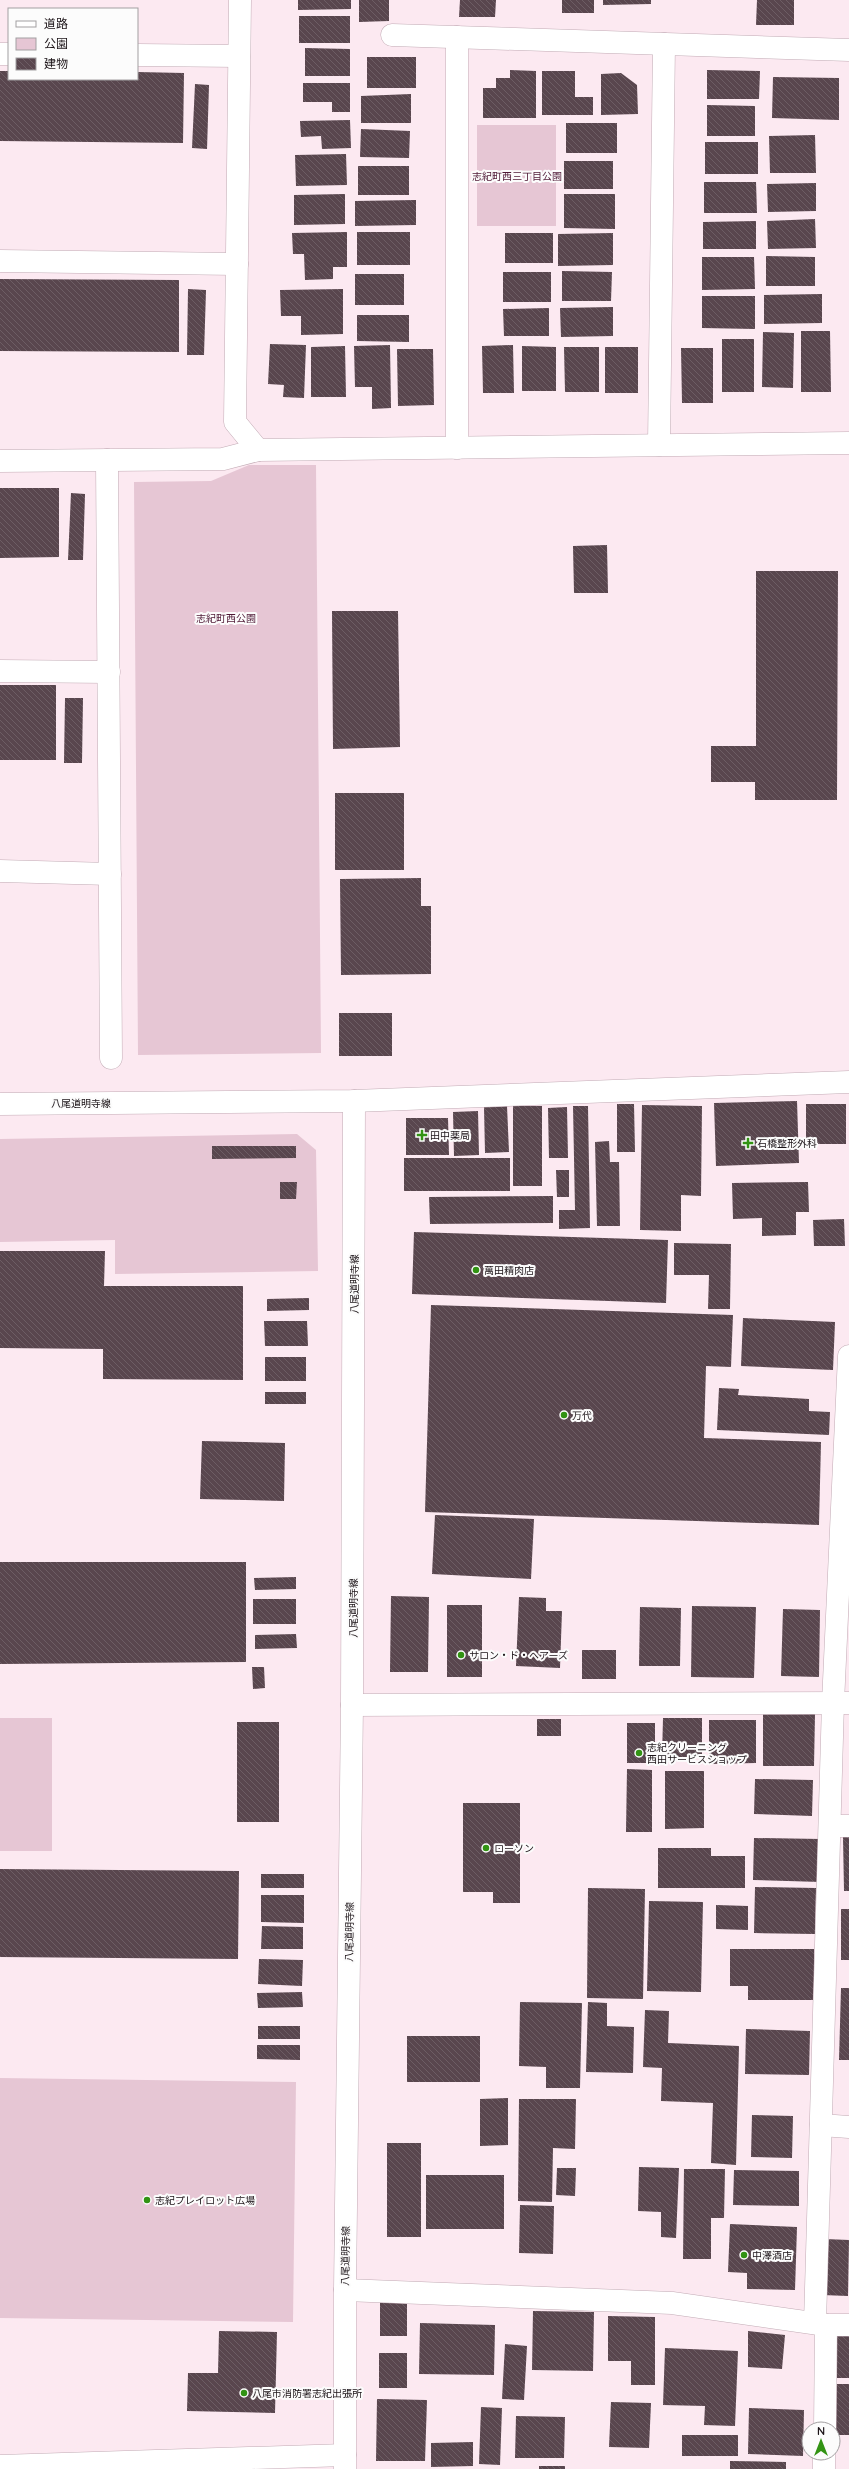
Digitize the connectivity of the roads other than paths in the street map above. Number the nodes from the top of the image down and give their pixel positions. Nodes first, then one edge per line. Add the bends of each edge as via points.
1 (240, 0) edge
2 (392, 35) dead end
3 (457, 36) junction
4 (664, 44) junction
5 (849, 50) edge
6 (138, 56) edge
7 (240, 56) junction
8 (0, 261) edge
9 (237, 264) junction
10 (849, 443) edge
11 (659, 445) junction
12 (457, 448) junction
13 (258, 450) junction
14 (107, 460) junction
15 (0, 461) edge
16 (0, 671) edge
17 (109, 672) junction
18 (0, 871) edge
19 (110, 874) junction
20 (111, 1058) dead end
21 (849, 1082) edge
22 (354, 1101) junction
23 (0, 1104) edge
24 (849, 1356) edge
25 (841, 1703) edge
26 (352, 1705) junction
27 (839, 1826) edge
28 (821, 2125) junction
29 (849, 2127) edge
30 (345, 2290) junction
31 (820, 2324) junction
32 (849, 2325) edge
33 (825, 2421) edge
34 (345, 2462) edge
35 (0, 2466) edge

1 - 7 street
2 - 3 street
3 - 4 street
3 - 12 street
4 - 5 street
4 - 11 street
6 - 7 street
7 - 9 street
8 - 9 street
9 - 13 street via 235,422
10 - 11 street
11 - 12 street
12 - 13 street
13 - 14 street via 223,459
14 - 15 street
14 - 17 street
16 - 17 street
17 - 19 street
18 - 19 street
19 - 20 street
21 - 22 street
22 - 23 street, 八尾道明寺線
22 - 26 street, 八尾道明寺線
24 - 25 street
25 - 26 street
25 - 27 street
26 - 30 street, 八尾道明寺線
27 - 28 street
28 - 29 street
28 - 31 street
30 - 31 street via 672,2302
30 - 34 street, 八尾道明寺線
31 - 32 street
31 - 33 street
34 - 35 street

